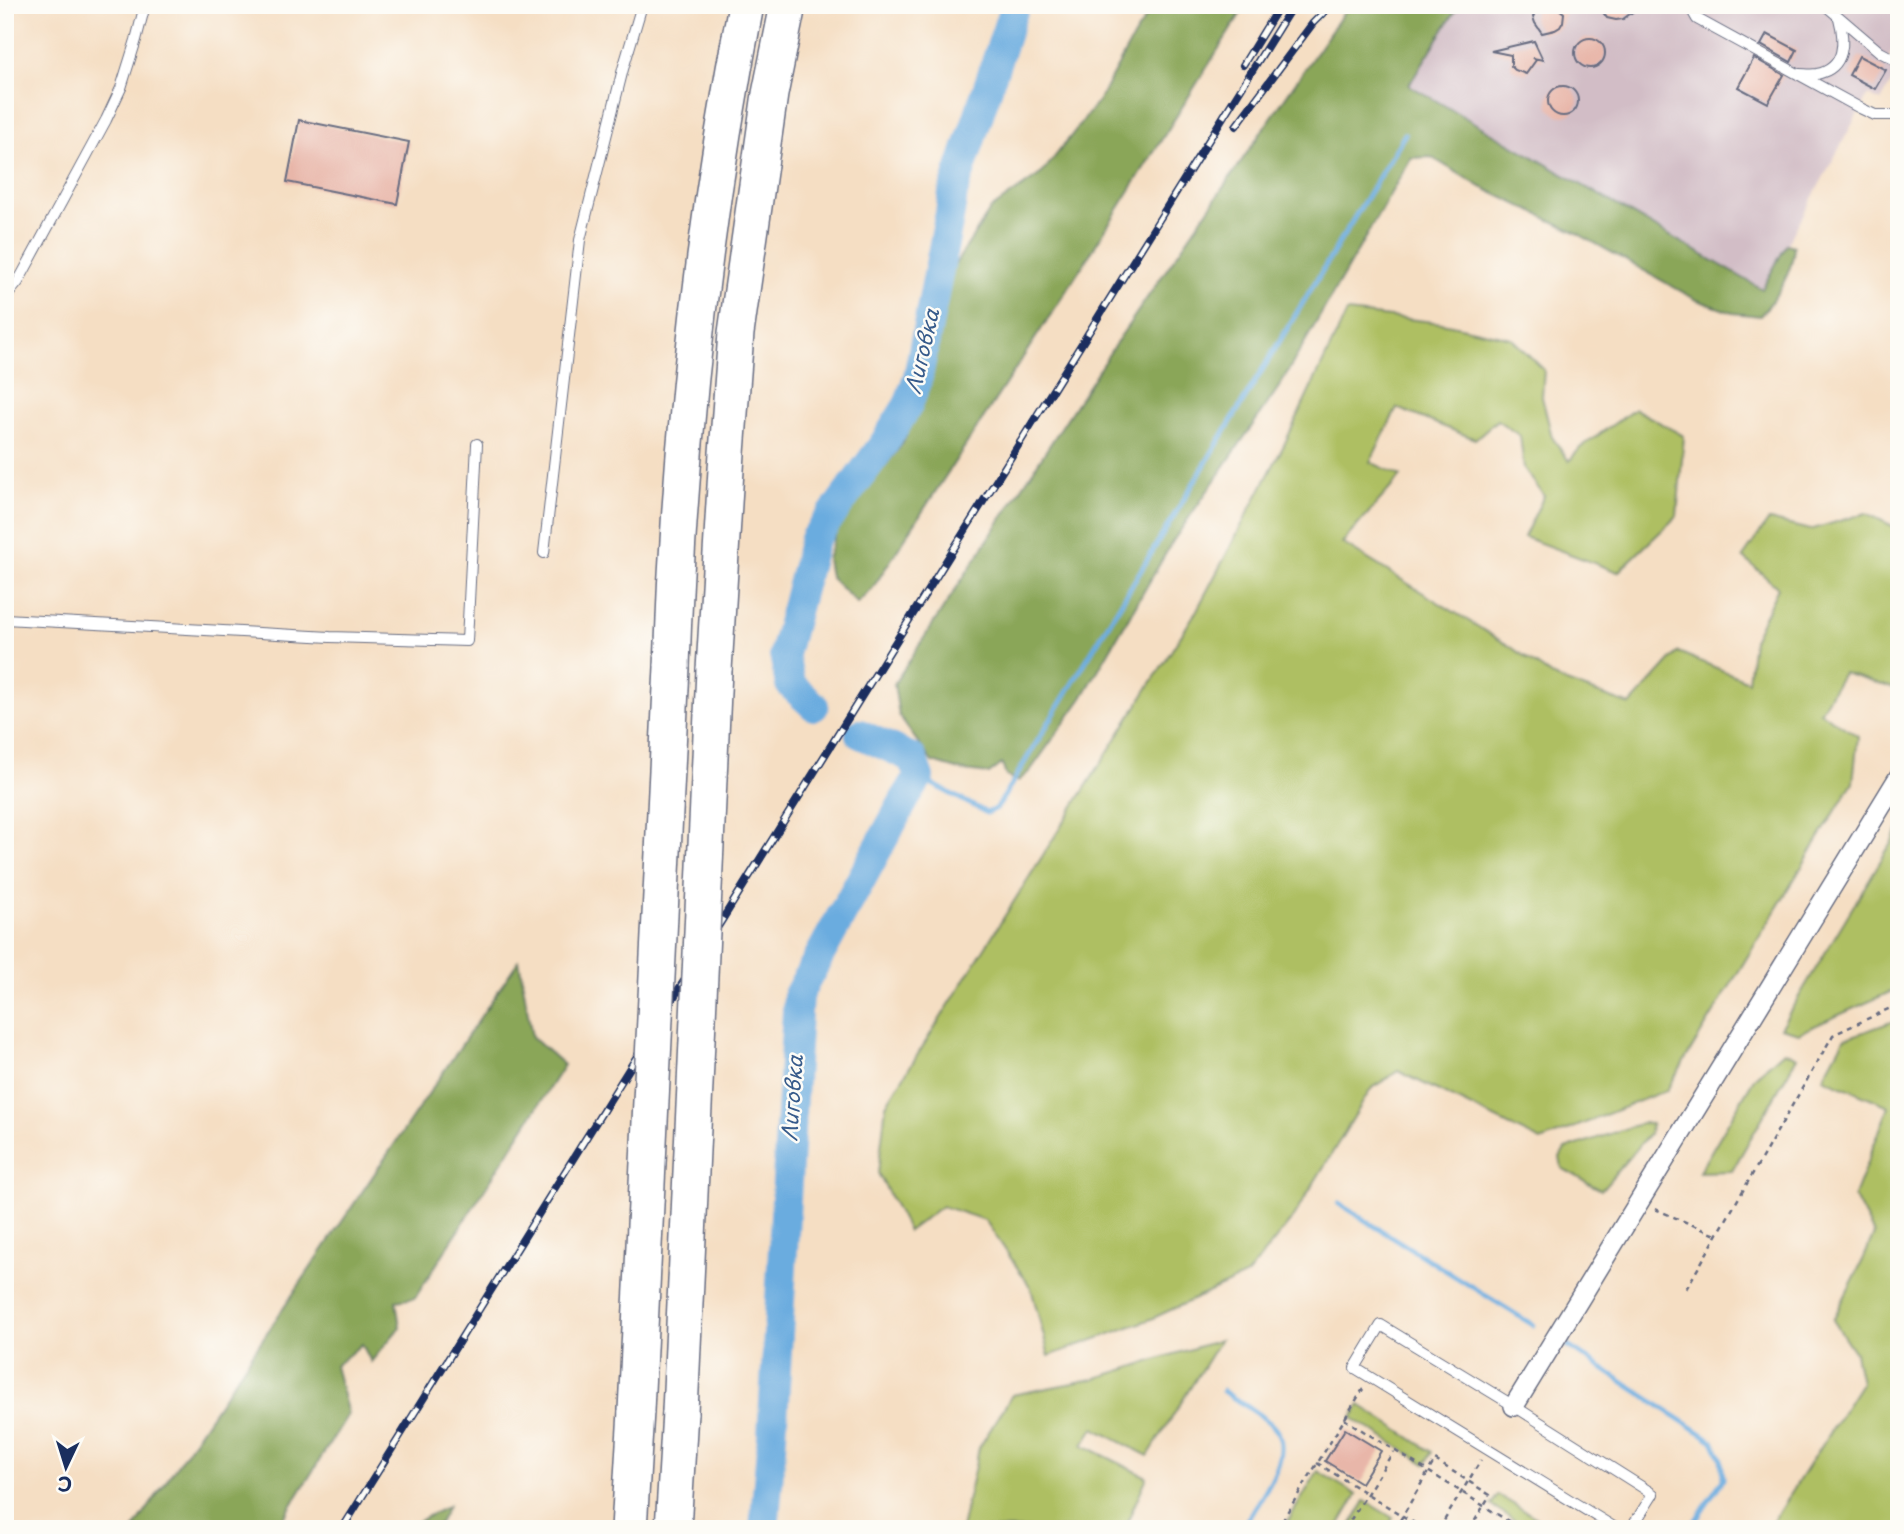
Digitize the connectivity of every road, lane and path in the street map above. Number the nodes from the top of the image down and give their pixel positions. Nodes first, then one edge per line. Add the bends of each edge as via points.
1 (145, 5) edge
2 (642, 5) edge
3 (746, 5) edge
4 (788, 5) edge
5 (1689, 5) edge
6 (1825, 5) edge
7 (1839, 18) junction
8 (1899, 62) edge
9 (1799, 74) junction
10 (1899, 115) edge
11 (5, 298) edge
12 (477, 444) dead end
13 (544, 553) dead end
14 (5, 619) edge
15 (1899, 777) edge
16 (1899, 1004) edge
17 (1639, 1202) junction
18 (1717, 1235) junction
19 (1686, 1289) dead end
20 (1371, 1378) junction
21 (1514, 1406) junction
22 (1344, 1419) junction
23 (1488, 1449) junction
24 (1394, 1450) junction
25 (1317, 1463) junction
26 (1428, 1472) junction
27 (1469, 1480) junction
28 (1461, 1492) junction
29 (1366, 1494) junction
30 (1484, 1506) junction
31 (1403, 1516) junction
32 (629, 1529) edge
33 (673, 1529) edge
34 (1277, 1529) edge
35 (1345, 1529) edge
36 (1395, 1529) edge
37 (1424, 1529) edge
38 (1439, 1529) edge
39 (1470, 1529) edge
40 (1521, 1529) edge
41 (1616, 1529) edge
42 (1631, 1529) edge

1 - 11 lane via 121,88 106,120
2 - 13 lane via 580,240
3 - 32 highway, bridge via 710,209 674,584
4 - 33 highway, bridge via 770,94 736,333 726,453
5 - 9 lane via 1697,19
6 - 7 lane
7 - 8 lane
7 - 9 lane via 1843,35 1840,57 1818,74
9 - 10 lane via 1875,115
12 - 14 lane via 467,641
15 - 17 street
16 - 18 path via 1833,1035
17 - 18 path
17 - 21 street
18 - 19 path
20 - 21 lane via 1355,1368 1381,1325
20 - 22 path
20 - 23 lane
21 - 42 lane via 1653,1494
22 - 24 path
22 - 25 path
23 - 27 path
23 - 41 lane
24 - 26 path
24 - 29 path
25 - 29 path
25 - 34 path
26 - 27 path via 1435,1460
26 - 28 path
26 - 31 path
27 - 28 path
27 - 30 path via 1490,1495
28 - 30 path
28 - 38 path
29 - 31 path
29 - 35 path
30 - 39 path
30 - 40 path
31 - 36 path
31 - 37 path

